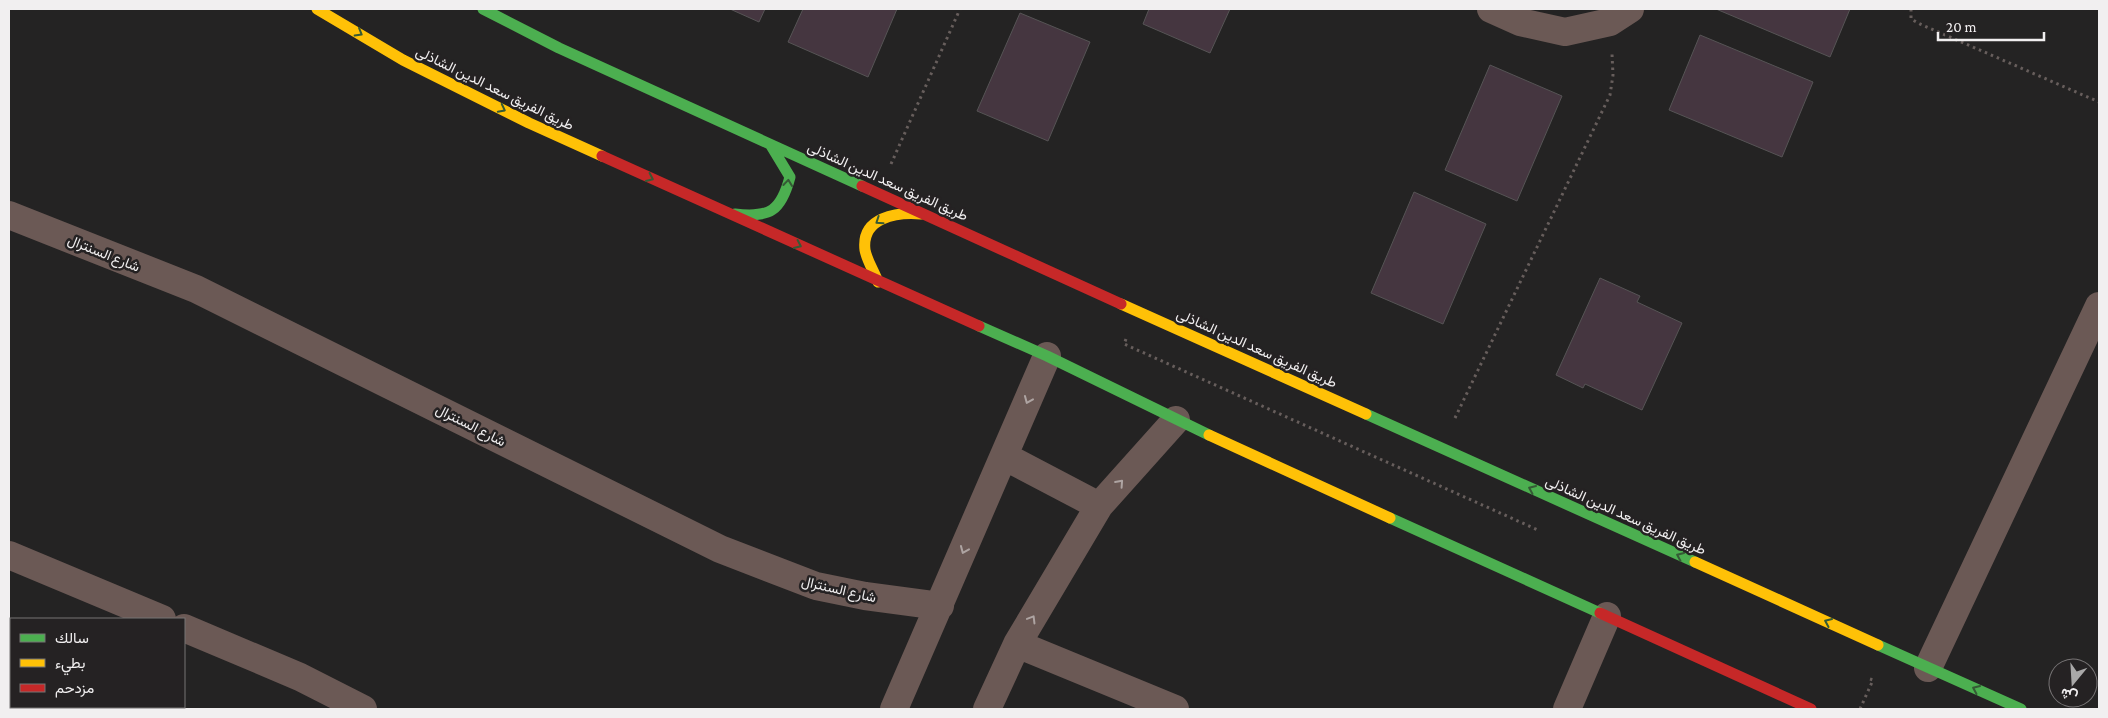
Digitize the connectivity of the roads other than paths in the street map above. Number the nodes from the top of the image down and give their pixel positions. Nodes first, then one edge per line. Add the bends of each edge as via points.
1 (317, 9) edge
2 (483, 9) edge
3 (1491, 9) edge
4 (1620, 16) edge
5 (770, 144) junction
6 (724, 212) junction
7 (9, 215) edge
8 (925, 215) junction
9 (878, 282) junction
10 (2099, 306) edge
11 (1047, 356) junction
12 (1176, 420) junction
13 (1004, 456) junction
14 (1099, 506) junction
15 (9, 556) edge
16 (940, 606) junction
17 (1607, 616) junction
18 (160, 618) edge
19 (185, 628) edge
20 (1018, 644) junction
21 (1928, 668) junction
22 (363, 709) edge
23 (894, 709) edge
24 (987, 709) edge
25 (1176, 709) edge
26 (1567, 709) edge
27 (1811, 709) edge
28 (2020, 709) edge

1 -> 6 street, طريق الفريق سعد الدين الشاذلى via 403,60 529,123
2 - 5 street, طريق الفريق سعد الدين الشاذلى via 559,48
3 - 4 street via 1520,22 1565,32
6 -> 5 street via 762,215 773,212 781,203 790,177
5 - 8 street, طريق الفريق سعد الدين الشاذلى
6 -> 9 street, طريق الفريق سعد الدين الشاذلى
7 - 16 street, شارع السنترال via 196,289 720,549 816,586
8 -> 9 street via 903,211 879,218 869,229 865,245
21 -> 8 street, طريق الفريق سعد الدين الشاذلى
9 - 11 street, طريق الفريق سعد الدين الشاذلى
10 - 21 street
11 - 12 street, طريق الفريق سعد الدين الشاذلى
11 -> 13 street
14 -> 12 street
12 - 17 street, طريق الفريق سعد الدين الشاذلى
13 - 14 street
13 -> 16 street
20 -> 14 street
15 - 18 street
16 - 23 street
17 - 26 street
17 - 27 street, طريق الفريق سعد الدين الشاذلى
19 - 22 street via 300,677
20 - 24 street
20 - 25 street
28 -> 21 street, طريق الفريق سعد الدين الشاذلى

